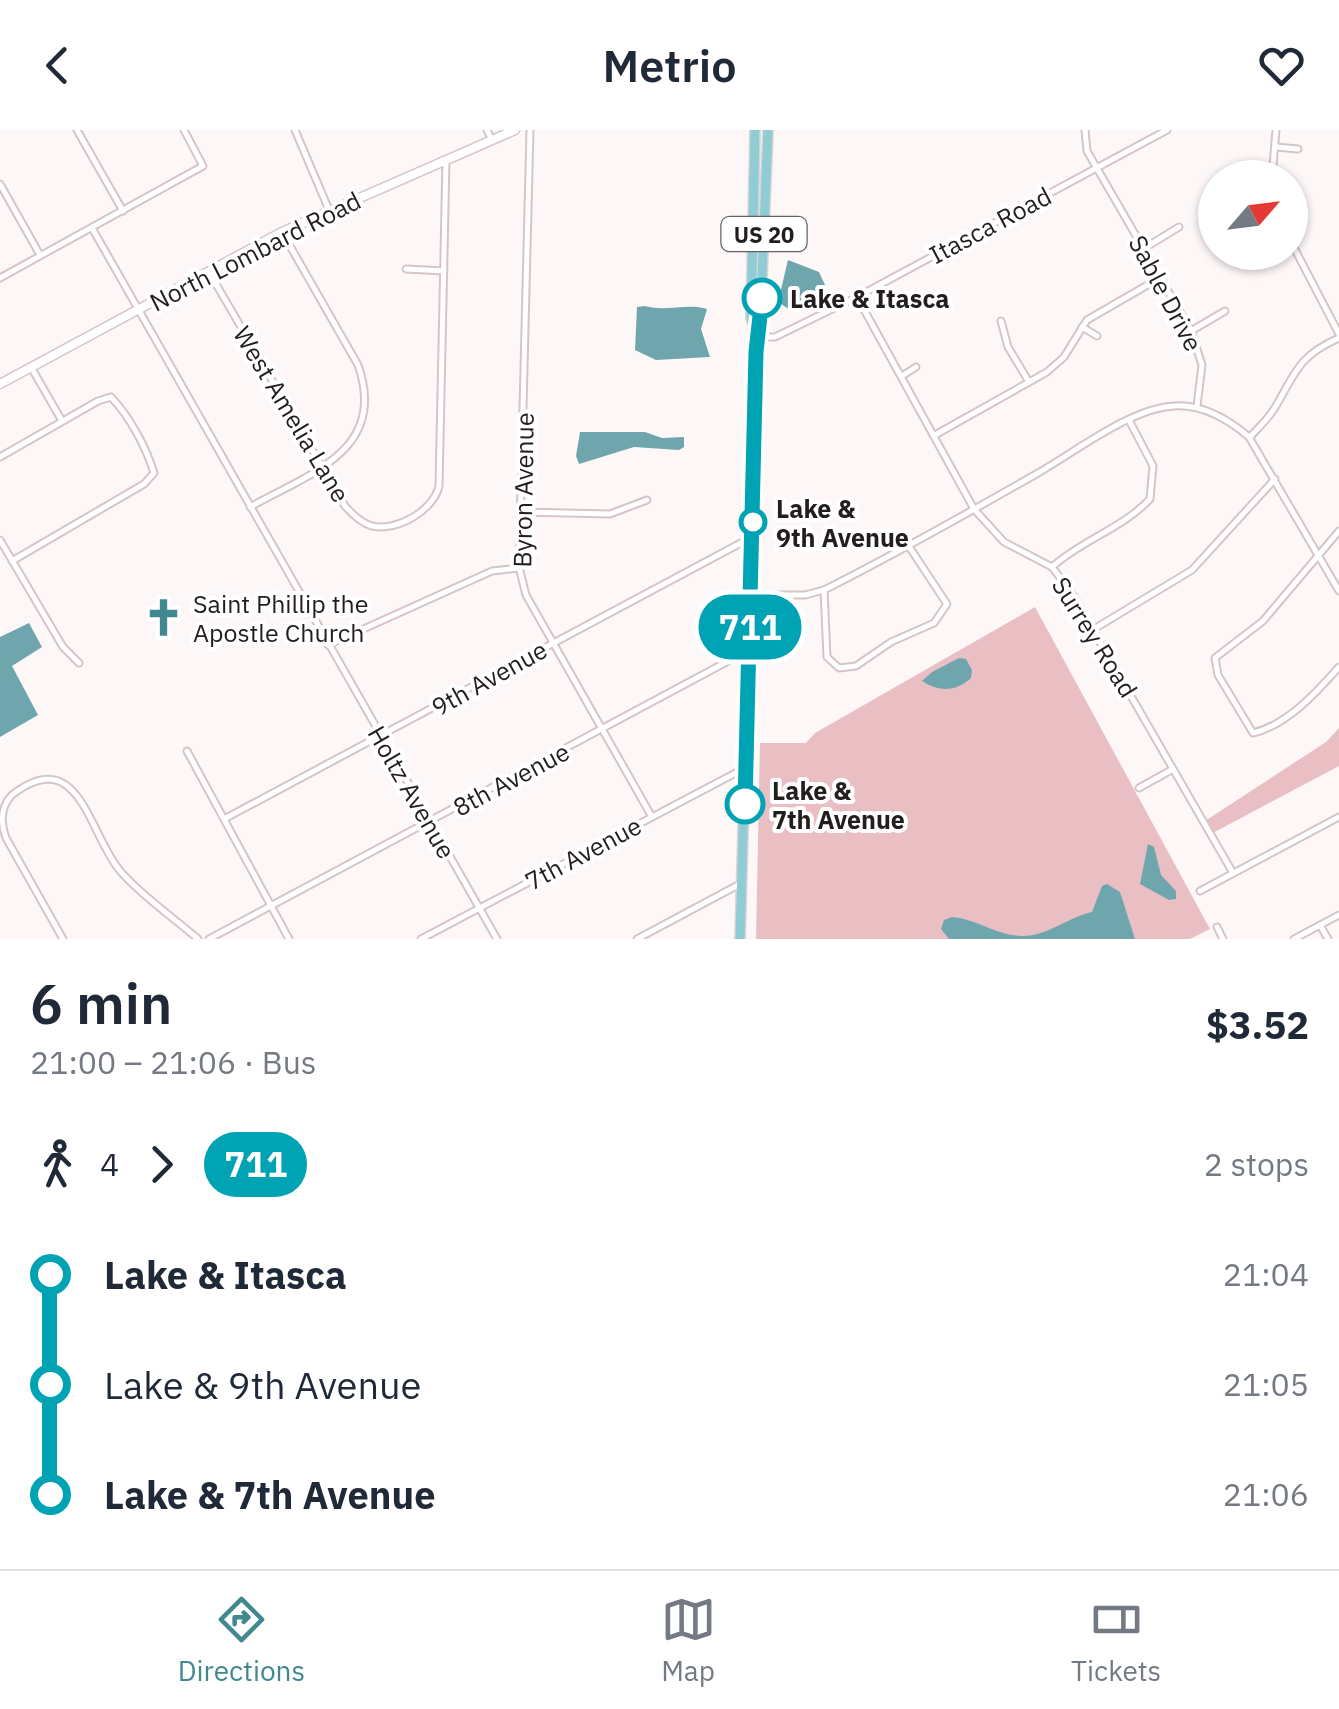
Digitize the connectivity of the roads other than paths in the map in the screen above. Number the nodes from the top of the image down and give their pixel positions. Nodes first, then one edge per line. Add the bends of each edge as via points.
1 (77, 130) edge
2 (184, 130) edge
3 (487, 130) edge
4 (515, 130) edge
5 (530, 130) edge
6 (756, 130) edge
7 (768, 130) edge
8 (1085, 130) edge
9 (1168, 130) edge
10 (1276, 130) edge
11 (298, 131) edge
12 (492, 141) junction
13 (1276, 147) junction
14 (1298, 149) dead end
15 (446, 160) junction
16 (1274, 160) edge
17 (1096, 168) junction
18 (0, 184) edge
19 (330, 210) junction
20 (124, 211) junction
21 (1179, 227) dead end
22 (92, 228) junction
23 (282, 232) junction
24 (1143, 248) junction
25 (40, 255) junction
26 (406, 269) dead end
27 (1305, 270) edge
28 (444, 271) junction
29 (209, 272) junction
30 (0, 278) edge
31 (1160, 278) junction
32 (857, 297) junction
33 (1224, 311) dead end
34 (137, 312) junction
35 (1000, 321) dead end
36 (1082, 328) junction
37 (1191, 331) junction
38 (1097, 336) dead end
39 (1339, 336) edge
40 (757, 337) junction
41 (31, 367) junction
42 (916, 368) dead end
43 (902, 376) junction
44 (1028, 382) junction
45 (0, 384) edge
46 (1196, 408) junction
47 (1129, 420) junction
48 (62, 421) junction
49 (936, 435) junction
50 (1250, 437) junction
51 (0, 457) edge
52 (322, 466) junction
53 (1275, 480) junction
54 (647, 500) dead end
55 (250, 508) junction
56 (974, 509) junction
57 (522, 512) junction
58 (1339, 531) edge
59 (752, 536) junction
60 (0, 540) edge
61 (908, 544) junction
62 (1320, 557) junction
63 (12, 561) junction
64 (519, 568) junction
65 (1052, 568) junction
66 (824, 590) junction
67 (1339, 591) edge
68 (751, 595) junction
69 (1094, 629) junction
70 (553, 643) junction
71 (328, 644) junction
72 (750, 650) junction
73 (78, 663) dead end
74 (1339, 667) edge
75 (602, 730) junction
76 (381, 737) junction
77 (187, 751) dead end
78 (746, 768) junction
79 (1173, 769) junction
80 (1139, 788) dead end
81 (652, 817) junction
82 (1339, 817) edge
83 (226, 818) junction
84 (430, 823) junction
85 (1232, 874) junction
86 (743, 883) junction
87 (1200, 891) dead end
88 (271, 906) junction
89 (479, 908) junction
90 (1339, 915) edge
91 (1320, 925) junction
92 (1217, 928) dead end
93 (63, 939) edge
94 (198, 939) edge
95 (209, 939) edge
96 (289, 939) edge
97 (420, 939) edge
98 (497, 939) edge
99 (637, 939) edge
100 (740, 939) edge
101 (1224, 939) edge
102 (1294, 939) edge
103 (1328, 939) edge

1 - 20 street
2 - 20 street via 204,166
3 - 12 street
4 - 12 street, North Lombard Road
5 - 57 street, Byron Avenue
6 - 40 main road, US 20 via 751,318
7 - 40 main road, US 20
8 - 17 street, Sable Drive
9 - 17 street, Itasca Road
10 - 13 street
11 - 19 street
12 - 15 street, North Lombard Road
13 - 14 street
13 - 16 street
15 - 19 street, North Lombard Road
15 - 28 street
17 - 24 street, Sable Drive
17 - 32 street, Itasca Road
18 - 25 street
19 - 23 street, North Lombard Road
20 - 22 street
21 - 24 street
22 - 25 street
22 - 34 street
23 - 29 street, North Lombard Road
23 - 52 street via 364,383 360,429 348,448
24 - 31 street, Sable Drive
25 - 30 street
26 - 28 street
27 - 39 street
28 - 52 street, West Amelia Lane via 434,501 376,527 353,514
29 - 34 street, North Lombard Road
29 - 52 street, West Amelia Lane
31 - 36 street
31 - 37 street, Sable Drive
32 - 40 street, Itasca Road via 775,338
32 - 43 street, Surrey Road
33 - 37 street
34 - 41 street, North Lombard Road
34 - 55 street
35 - 44 street
36 - 38 street
36 - 44 street via 1064,357
37 - 46 street, Sable Drive via 1202,365
39 - 50 street via 1297,366
40 - 59 main road, US 20
41 - 45 street, North Lombard Road
41 - 48 street
42 - 43 street
43 - 49 street, Surrey Road
44 - 49 street
46 - 47 street via 1169,406
46 - 50 street
47 - 56 street
47 - 65 street via 1153,466 1150,499
48 - 51 street
48 - 63 street via 111,398 154,473
49 - 56 street, Surrey Road
50 - 53 street
52 - 55 street
53 - 62 street
53 - 69 street via 1192,570
54 - 57 street via 610,514
55 - 71 street, Holtz Avenue
56 - 61 street
56 - 65 street, Surrey Road via 1004,542
57 - 64 street, Byron Avenue
58 - 62 street
59 - 68 main road, US 20
59 - 70 street, 9th Avenue
60 - 63 street
61 - 66 street
61 - 66 street via 947,604 934,624 856,666 839,668 828,658
62 - 67 street
62 - 74 street via 1255,628 1214,658 1253,733 1307,700
63 - 73 street via 62,648
64 - 70 street, Byron Avenue
64 - 71 street via 492,571
65 - 69 street, Surrey Road
66 - 68 street
68 - 72 main road, US 20
69 - 79 street, Surrey Road
70 - 75 street, Byron Avenue
70 - 76 street, 9th Avenue
71 - 76 street, Holtz Avenue
72 - 75 street, 8th Avenue
72 - 78 main road, US 20
75 - 81 street, Byron Avenue
75 - 84 street, 8th Avenue
76 - 83 street, 9th Avenue
76 - 84 street, Holtz Avenue
77 - 83 street
78 - 81 street, 7th Avenue
78 - 86 main road, US 20
79 - 80 street
79 - 85 street, Surrey Road
81 - 89 street, 7th Avenue
82 - 85 street
83 - 88 street
84 - 88 street, 8th Avenue
84 - 89 street, Holtz Avenue
85 - 87 street
86 - 99 street
86 - 100 main road, US 20
88 - 95 street, 8th Avenue
88 - 96 street
89 - 97 street, 7th Avenue
89 - 98 street, Holtz Avenue
90 - 91 street
91 - 102 street
91 - 103 street
92 - 101 street
93 - 94 street via 1,824 11,796 48,779 77,794 119,870

